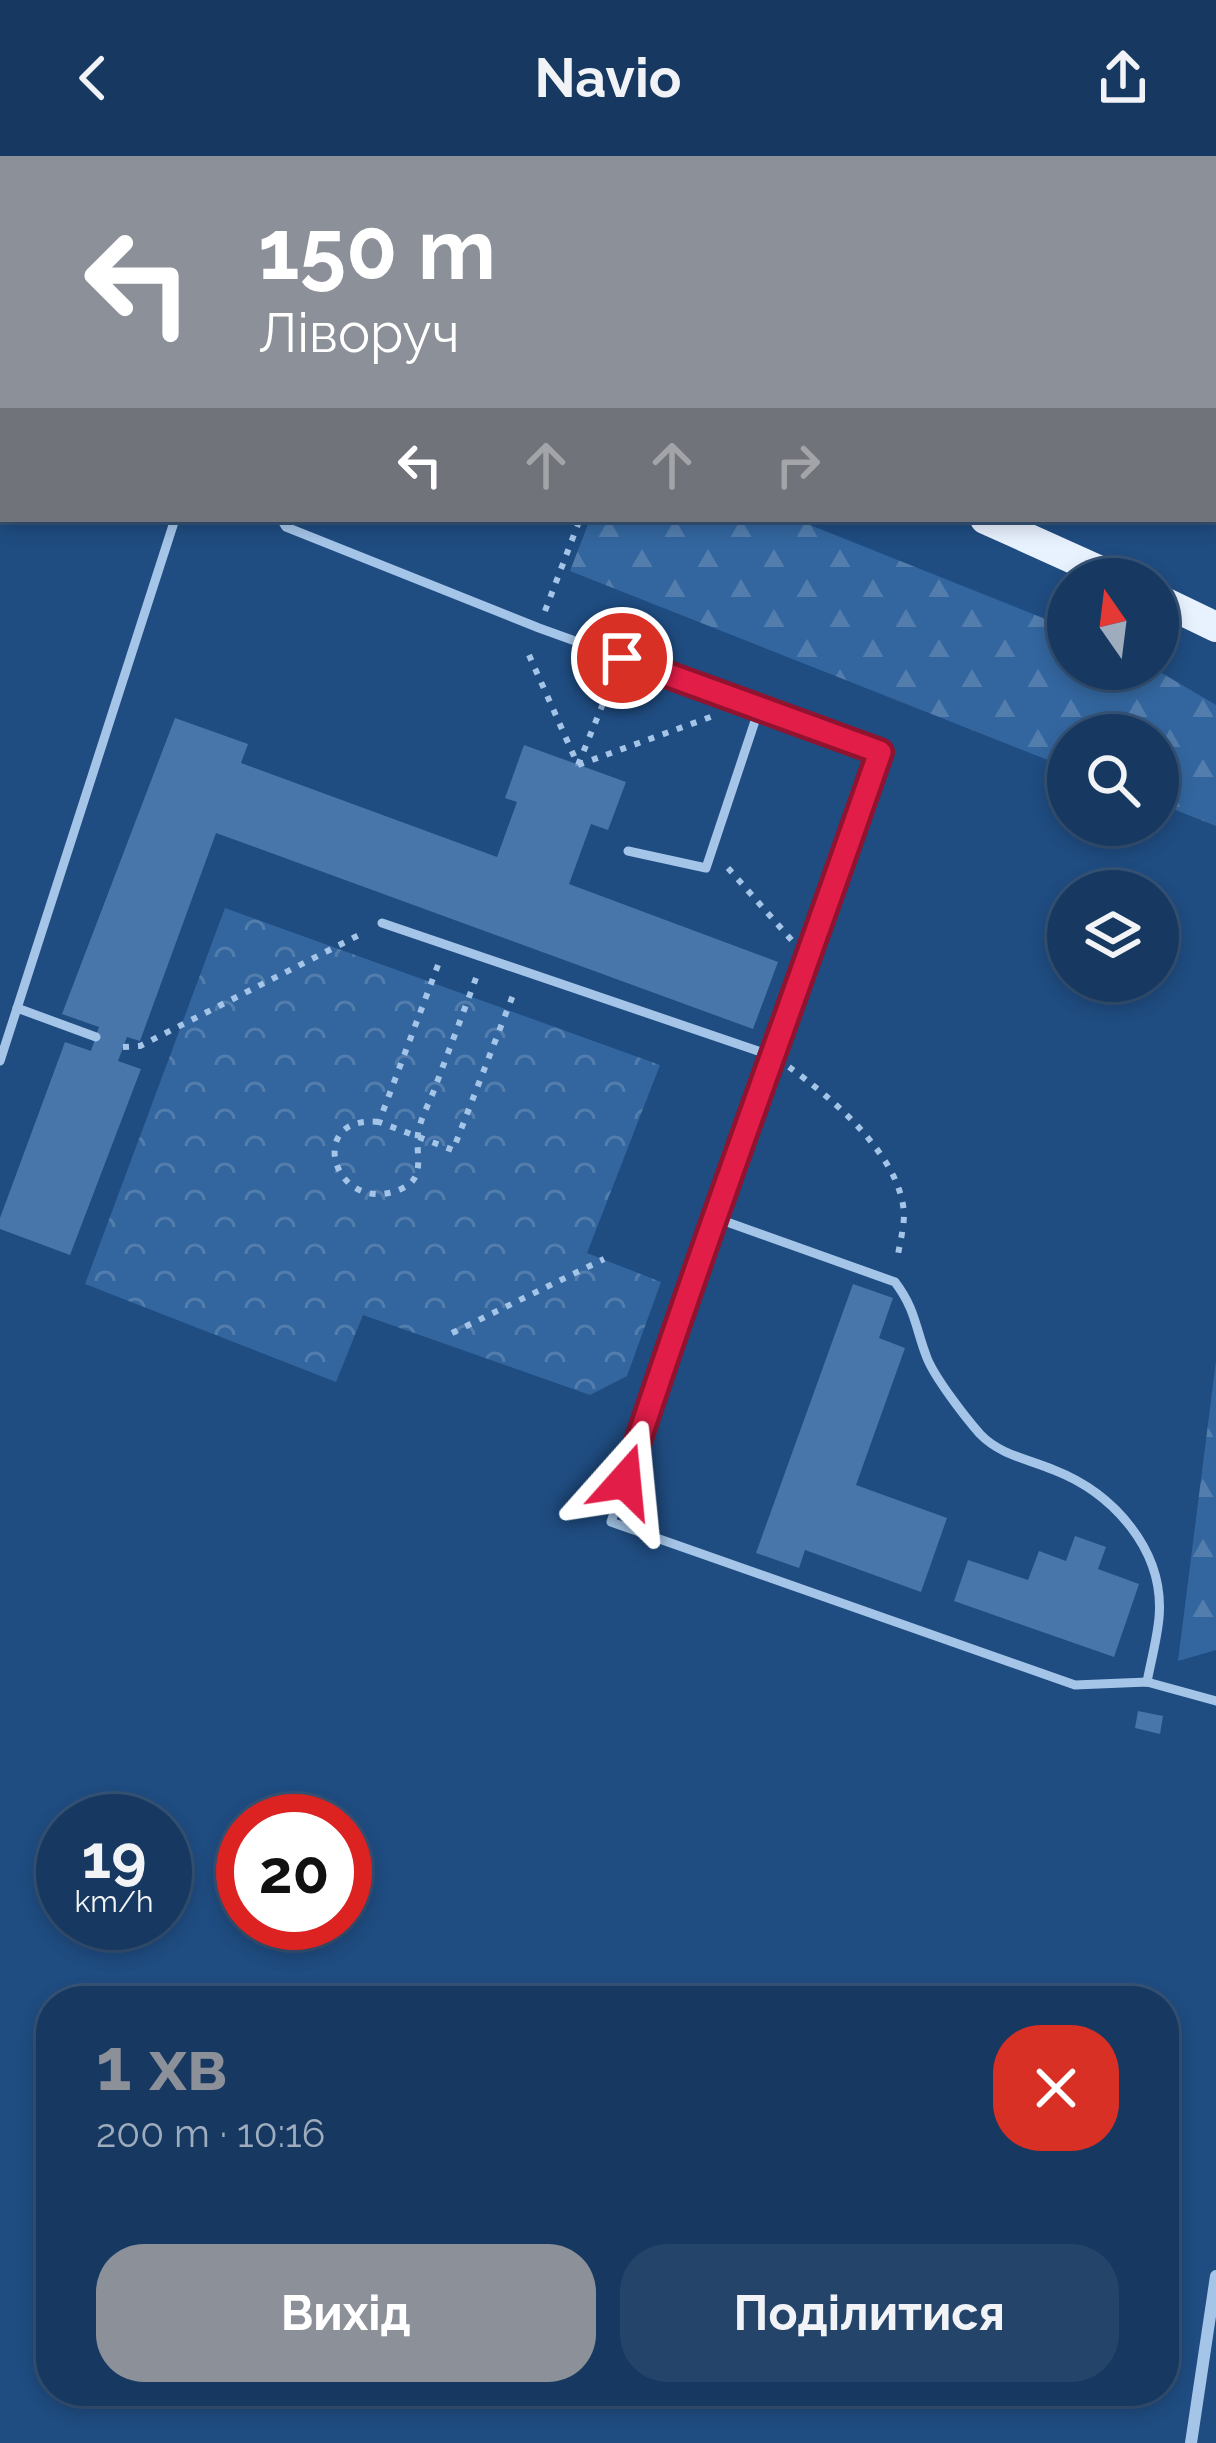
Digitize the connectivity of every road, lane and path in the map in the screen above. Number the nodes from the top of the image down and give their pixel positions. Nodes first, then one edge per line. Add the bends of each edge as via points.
1 (174, 522) edge
2 (283, 522) edge
3 (579, 522) edge
4 (992, 522) edge
5 (1071, 558) edge
6 (1179, 608) edge
7 (544, 614) dead end
8 (1216, 627) edge
9 (529, 655) dead end
10 (622, 658) junction
11 (755, 705) junction
12 (578, 765) junction
13 (628, 850) dead end
14 (712, 850) junction
15 (382, 923) joint
16 (446, 945) junction
17 (484, 958) junction
18 (809, 960) junction
19 (522, 971) junction
20 (17, 1008) junction
21 (96, 1036) dead end
22 (123, 1047) dead end
23 (773, 1056) junction
24 (0, 1061) edge
25 (379, 1122) junction
26 (417, 1136) junction
27 (713, 1217) junction
28 (604, 1259) dead end
29 (895, 1282) junction
30 (452, 1333) dead end
31 (1147, 1682) junction
32 (1216, 1701) edge
33 (1216, 2276) edge
34 (1191, 2443) edge

1 - 20 lane
2 - 10 lane
3 - 7 path
4 - 5 main road
6 - 8 main road
9 - 12 path
10 - 11 lane
10 - 12 path
11 - 12 path
11 - 14 lane
11 - 18 lane via 880,752
13 - 14 lane via 706,868
14 - 18 path
15 - 16 lane
15 - 22 path via 140,1046
16 - 17 lane
16 - 25 path
17 - 19 lane
17 - 26 path
18 - 23 lane
19 - 23 lane
19 - 26 path via 453,1150
20 - 21 lane
20 - 24 lane
23 - 27 lane
23 - 29 path via 834,1100 894,1179 904,1212
25 - 26 path
25 - 26 path via 344,1127 334,1147 338,1173 356,1192 406,1188 418,1172
27 - 29 lane
27 - 31 lane via 611,1522 1075,1685
28 - 30 path
29 - 31 lane via 913,1306 928,1361 981,1435 1100,1495 1133,1526 1153,1569 1160,1614
31 - 32 lane
33 - 34 street

